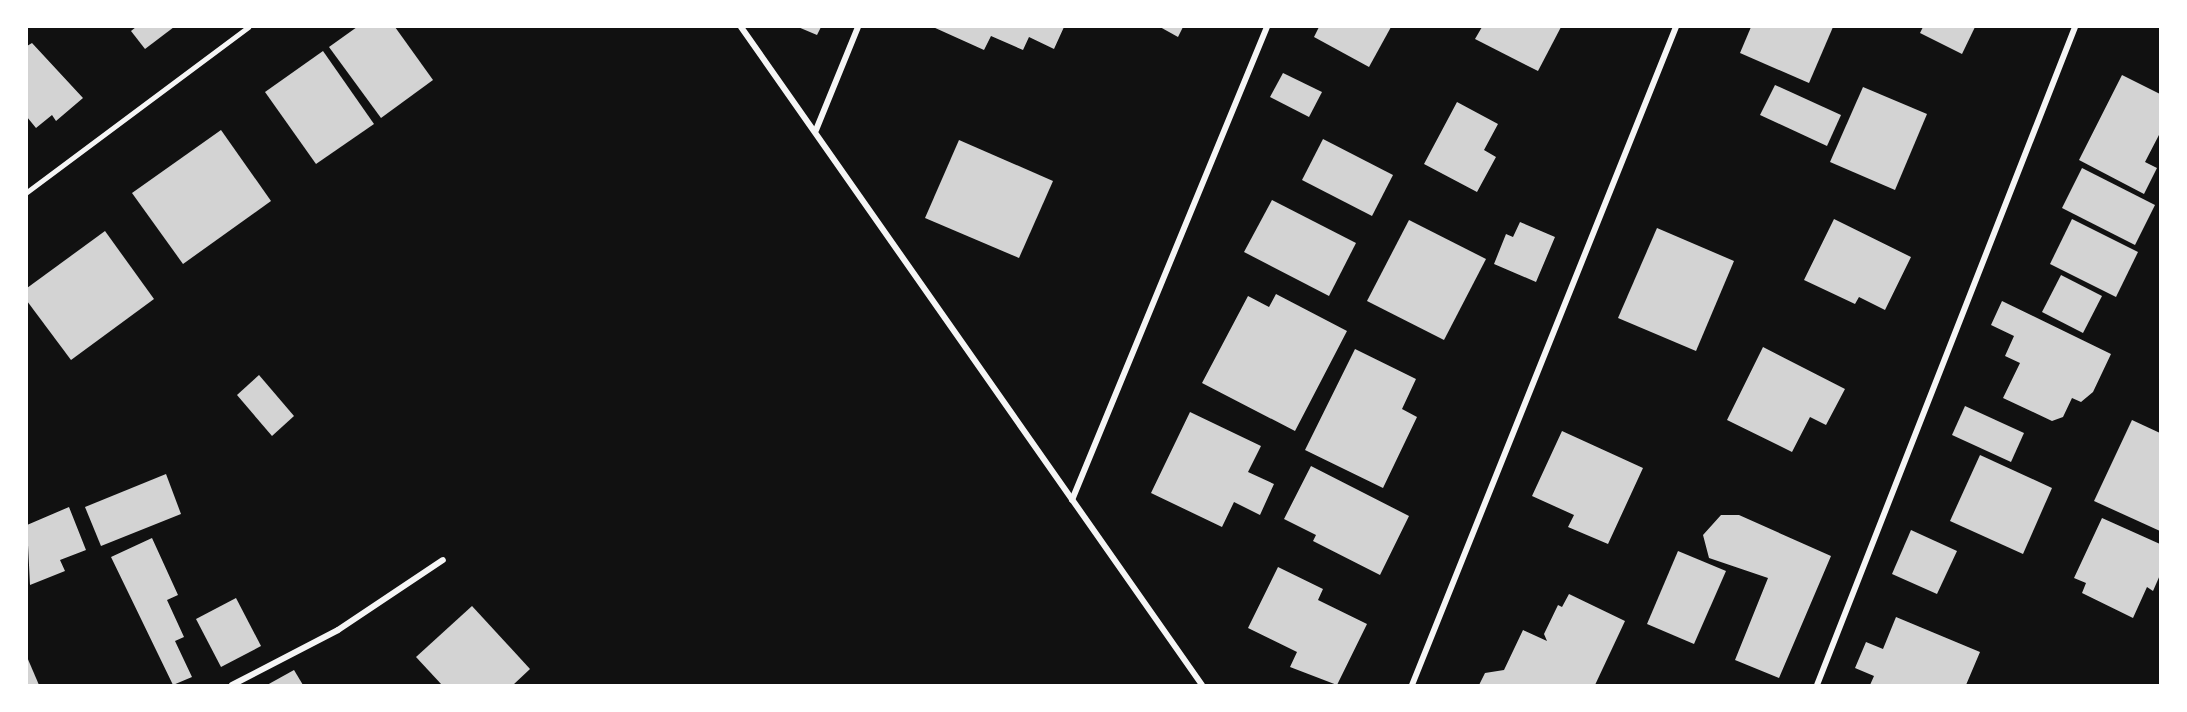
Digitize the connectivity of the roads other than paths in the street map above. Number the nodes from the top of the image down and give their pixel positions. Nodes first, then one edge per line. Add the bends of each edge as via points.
1 (248, 27) edge
2 (741, 27) edge
3 (858, 27) edge
4 (1267, 27) edge
5 (1676, 27) edge
6 (2075, 27) edge
7 (816, 130) junction
8 (27, 192) edge
9 (1072, 500) junction
10 (443, 560) dead end
11 (232, 685) edge
12 (1202, 685) edge
13 (1412, 685) edge
14 (1817, 685) edge

1 - 8 lane
2 - 7 street
3 - 7 street
4 - 9 street
5 - 13 street
6 - 14 street
7 - 9 street
9 - 12 street
10 - 11 street via 338,630

